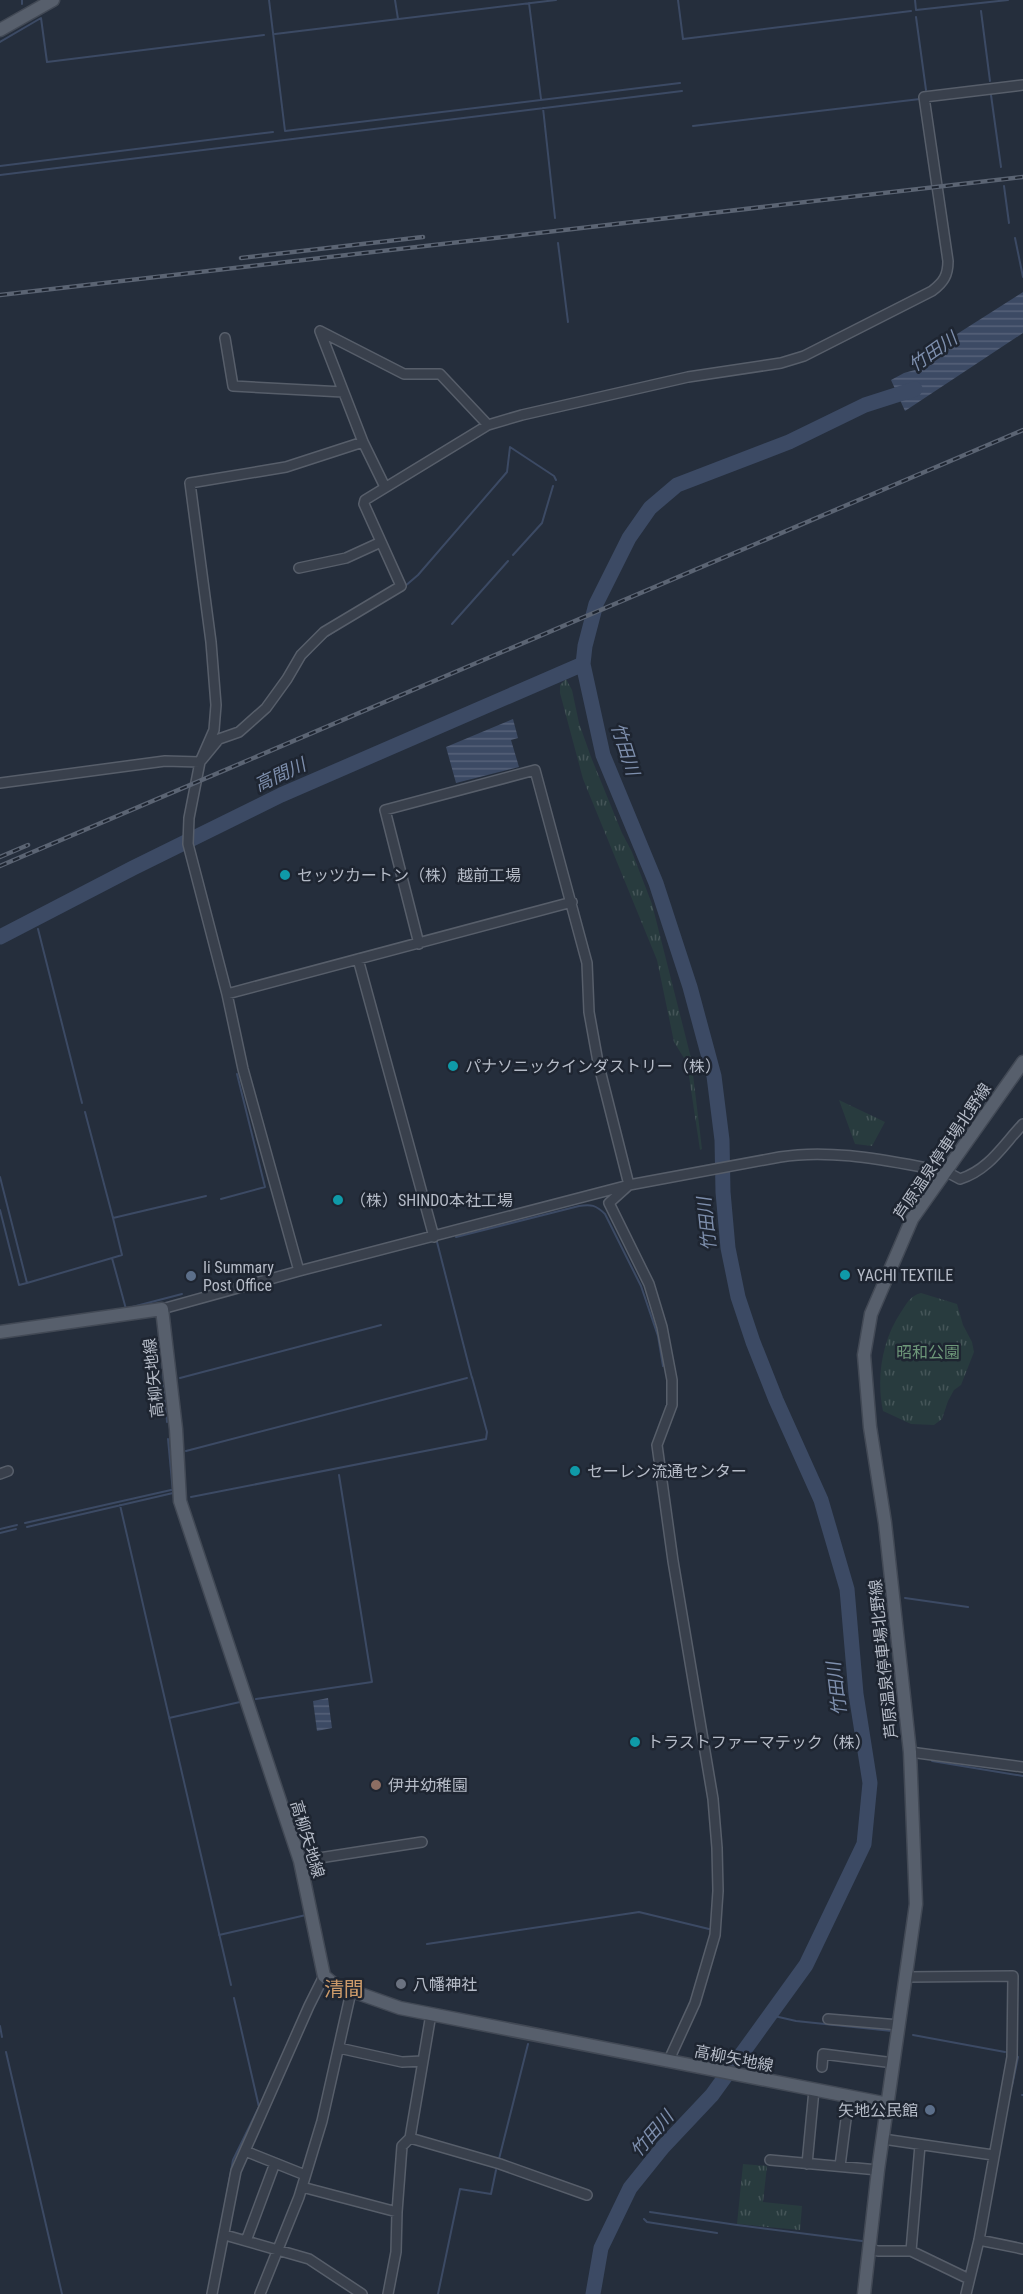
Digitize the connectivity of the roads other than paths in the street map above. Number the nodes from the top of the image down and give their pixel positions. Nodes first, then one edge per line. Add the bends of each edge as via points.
1 (53, 0) edge
2 (0, 30) edge
3 (1023, 85) edge
4 (225, 338) dead end
5 (343, 392) junction
6 (488, 425) junction
7 (363, 442) junction
8 (385, 487) junction
9 (381, 542) junction
10 (299, 568) dead end
11 (200, 762) junction
12 (0, 783) edge
13 (572, 902) junction
14 (419, 944) junction
15 (358, 960) junction
16 (227, 994) junction
17 (1023, 1062) edge
18 (1023, 1124) edge
19 (945, 1171) junction
20 (629, 1185) junction
21 (434, 1237) junction
22 (299, 1271) junction
23 (162, 1309) junction
24 (0, 1332) edge
25 (910, 1752) junction
26 (1023, 1767) edge
27 (422, 1842) dead end
28 (300, 1861) junction
29 (324, 1976) junction
30 (906, 1977) junction
31 (351, 1992) junction
32 (431, 2014) junction
33 (828, 2019) dead end
34 (899, 2025) junction
35 (339, 2048) junction
36 (423, 2061) junction
37 (668, 2062) junction
38 (894, 2063) junction
39 (822, 2067) dead end
40 (814, 2090) junction
41 (849, 2096) junction
42 (888, 2104) junction
43 (410, 2138) junction
44 (883, 2139) junction
45 (920, 2145) junction
46 (245, 2151) junction
47 (993, 2155) junction
48 (770, 2160) dead end
49 (275, 2163) junction
50 (807, 2164) junction
51 (840, 2166) junction
52 (878, 2170) junction
53 (305, 2175) junction
54 (302, 2187) junction
55 (587, 2195) dead end
56 (397, 2212) junction
57 (225, 2235) junction
58 (979, 2240) junction
59 (246, 2241) junction
60 (869, 2249) junction
61 (1023, 2249) edge
62 (279, 2251) junction
63 (911, 2252) junction
64 (969, 2279) junction
65 (212, 2294) edge
66 (260, 2294) edge
67 (362, 2294) edge
68 (388, 2294) edge
69 (864, 2294) edge
70 (966, 2294) edge

1 - 2 main road
3 - 6 street via 924,98 948,261 948,274 932,291 804,356 781,363 688,377
4 - 5 street via 233,386
5 - 6 street via 320,331 404,374 440,374
5 - 7 street
6 - 8 street
7 - 8 street
7 - 11 street via 286,467 190,483 216,705 214,730
8 - 9 street via 364,504
9 - 10 street via 346,558
9 - 11 street via 401,586 324,632 301,655 266,708 239,732 219,739
11 - 12 street via 165,761
11 - 16 street via 187,838
13 - 14 street
13 - 14 street via 536,770 385,810
13 - 20 street via 587,963 589,1012 598,1062
14 - 15 street
15 - 16 street
15 - 21 street
16 - 22 street via 243,1069
17 - 19 main road, 芦原温泉停車場北野線
18 - 19 street via 987,1166 975,1174 960,1179
19 - 20 street via 801,1153
19 - 25 main road, 芦原温泉停車場北野線 via 912,1219 899,1248 872,1314 864,1355
20 - 21 street
20 - 37 street via 609,1203 649,1284 672,1380 672,1405 657,1445 713,1799 717,1848 715,1935 695,2003
21 - 22 street
22 - 23 street
23 - 24 main road
23 - 28 main road, 高柳矢地線 via 180,1501
25 - 26 street
25 - 30 main road, 芦原温泉停車場北野線 via 916,1904
27 - 28 street
28 - 29 main road, 高柳矢地線
29 - 31 main road, 高柳矢地線
29 - 46 street
30 - 34 main road, 芦原温泉停車場北野線
30 - 47 street via 1013,1976 1012,2057
31 - 32 main road, 高柳矢地線
31 - 35 street
32 - 36 street
32 - 37 main road, 高柳矢地線
33 - 34 street
34 - 38 main road, 芦原温泉停車場北野線
35 - 36 street via 402,2062
35 - 53 street
36 - 43 street
37 - 40 main road, 高柳矢地線
38 - 39 street via 823,2054
38 - 42 main road, 芦原温泉停車場北野線
40 - 41 main road, 高柳矢地線
40 - 50 street
41 - 42 main road, 高柳矢地線
41 - 51 street
42 - 44 main road, 芦原温泉停車場北野線
43 - 55 street
43 - 56 street via 402,2146
44 - 45 street
44 - 52 main road, 芦原温泉停車場北野線
45 - 47 street
45 - 63 street
46 - 49 street
46 - 57 street via 237,2171
47 - 58 street
48 - 50 street
49 - 53 street
49 - 59 street
50 - 51 street
51 - 52 street
52 - 60 main road, 芦原温泉停車場北野線
53 - 54 street
54 - 56 street
54 - 62 street
56 - 68 street via 396,2252
57 - 59 street
57 - 65 street
58 - 61 street
58 - 64 street
59 - 62 street
60 - 63 street
60 - 69 main road, 芦原温泉停車場北野線
62 - 66 street
62 - 67 street via 309,2259
63 - 64 street
64 - 70 street

